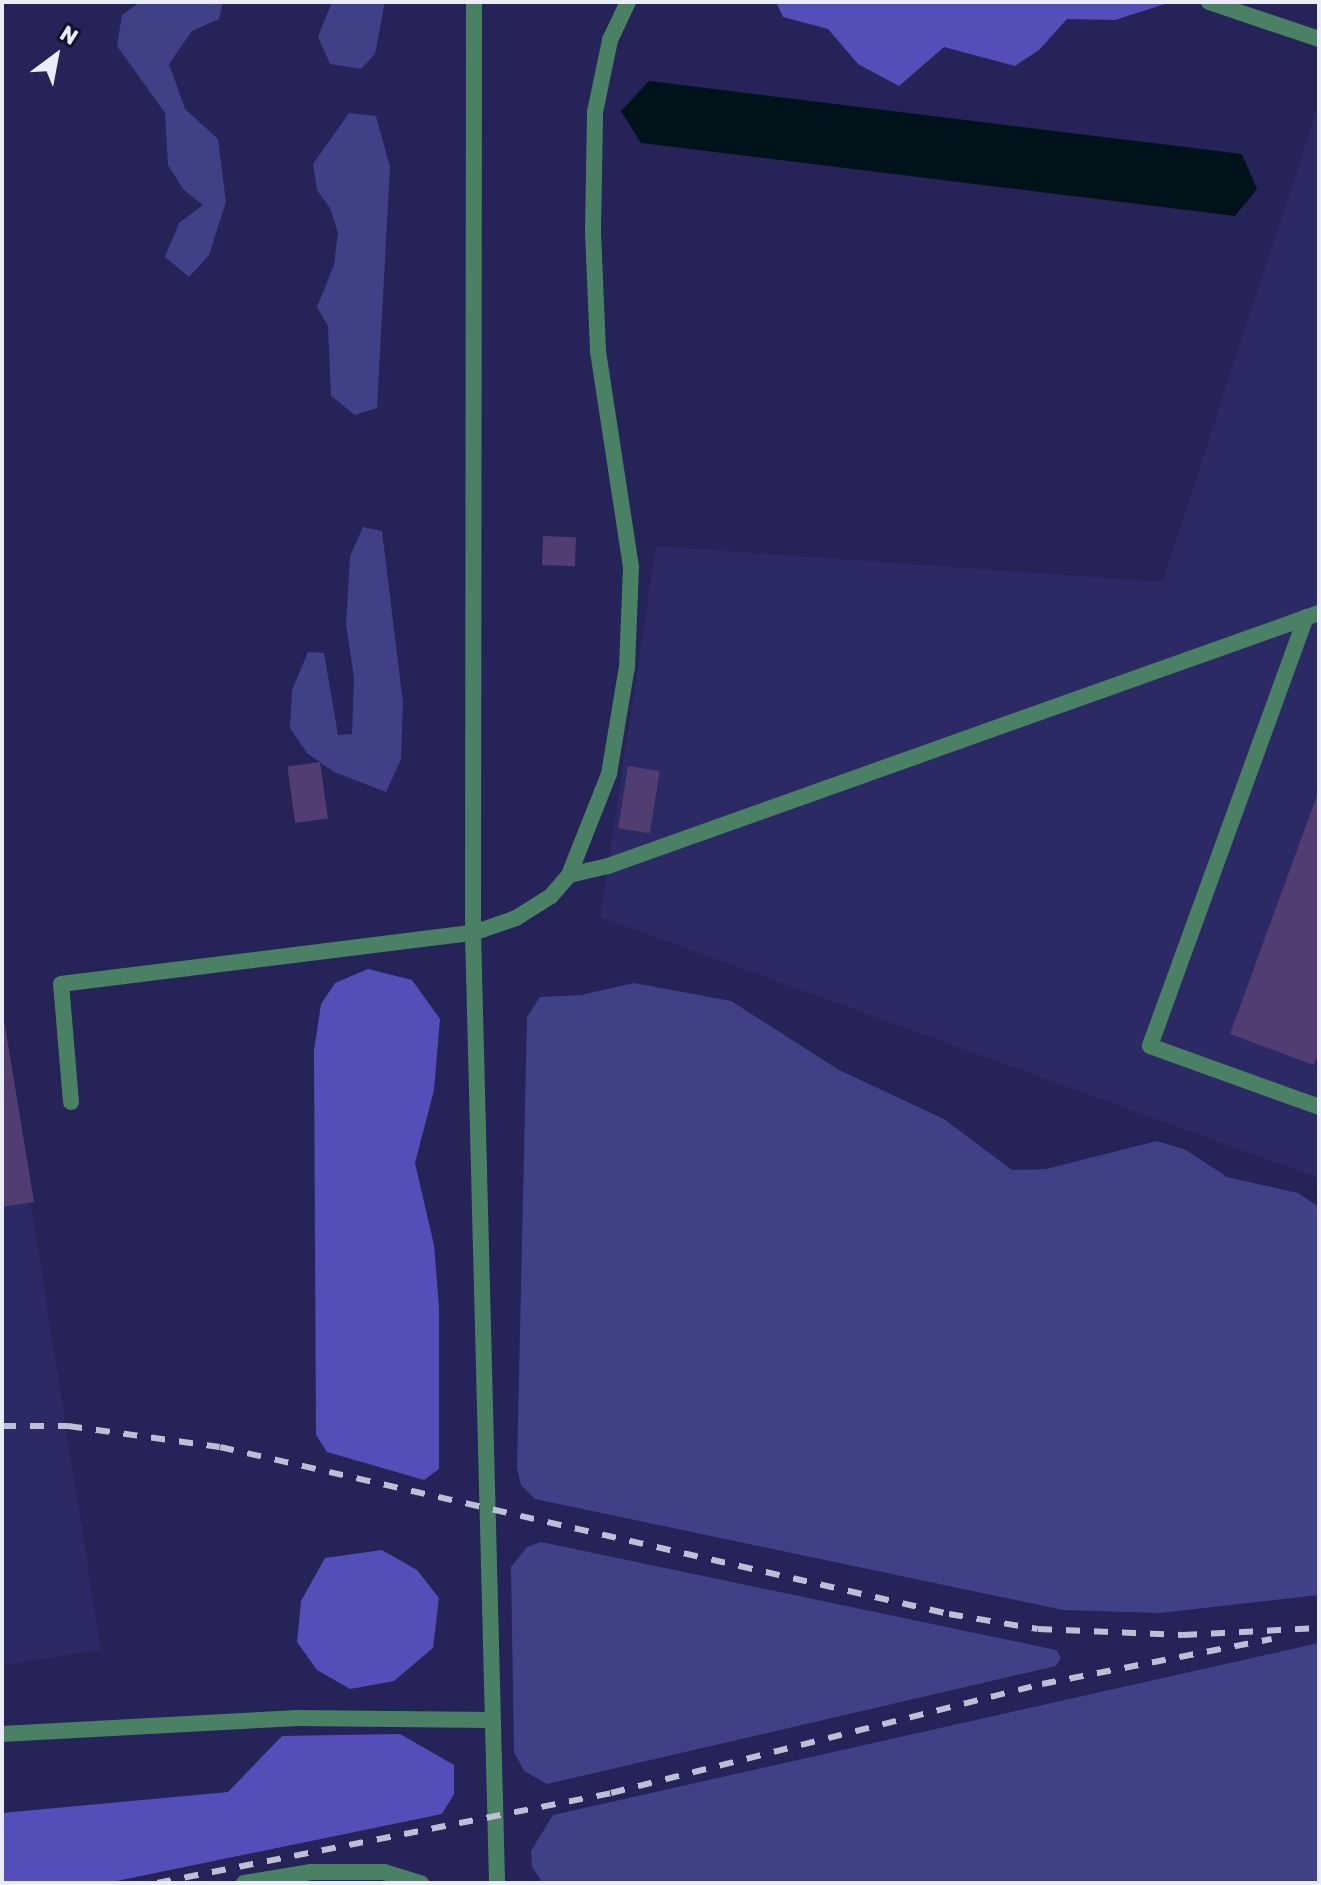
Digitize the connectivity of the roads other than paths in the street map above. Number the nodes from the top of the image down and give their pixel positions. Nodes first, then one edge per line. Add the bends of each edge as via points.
1 (474, 2) edge
2 (628, 2) edge
3 (1209, 2) edge
4 (1319, 39) edge
5 (1313, 615) edge
6 (569, 875) junction
7 (473, 933) junction
8 (71, 1102) dead end
9 (1319, 1107) edge
10 (489, 1720) junction
11 (2, 1734) edge
12 (244, 1883) edge
13 (421, 1883) edge
14 (497, 1883) edge

1 - 7 street
2 - 6 street via 610,40 595,112 593,230 598,351 631,567 627,667 609,774
3 - 4 street
5 - 6 street via 608,866
5 - 9 street via 1150,1046
6 - 7 street via 551,896 516,918
7 - 8 street via 61,984
7 - 10 street
10 - 11 street via 295,1718
10 - 14 street
12 - 13 street via 311,1872 384,1872

